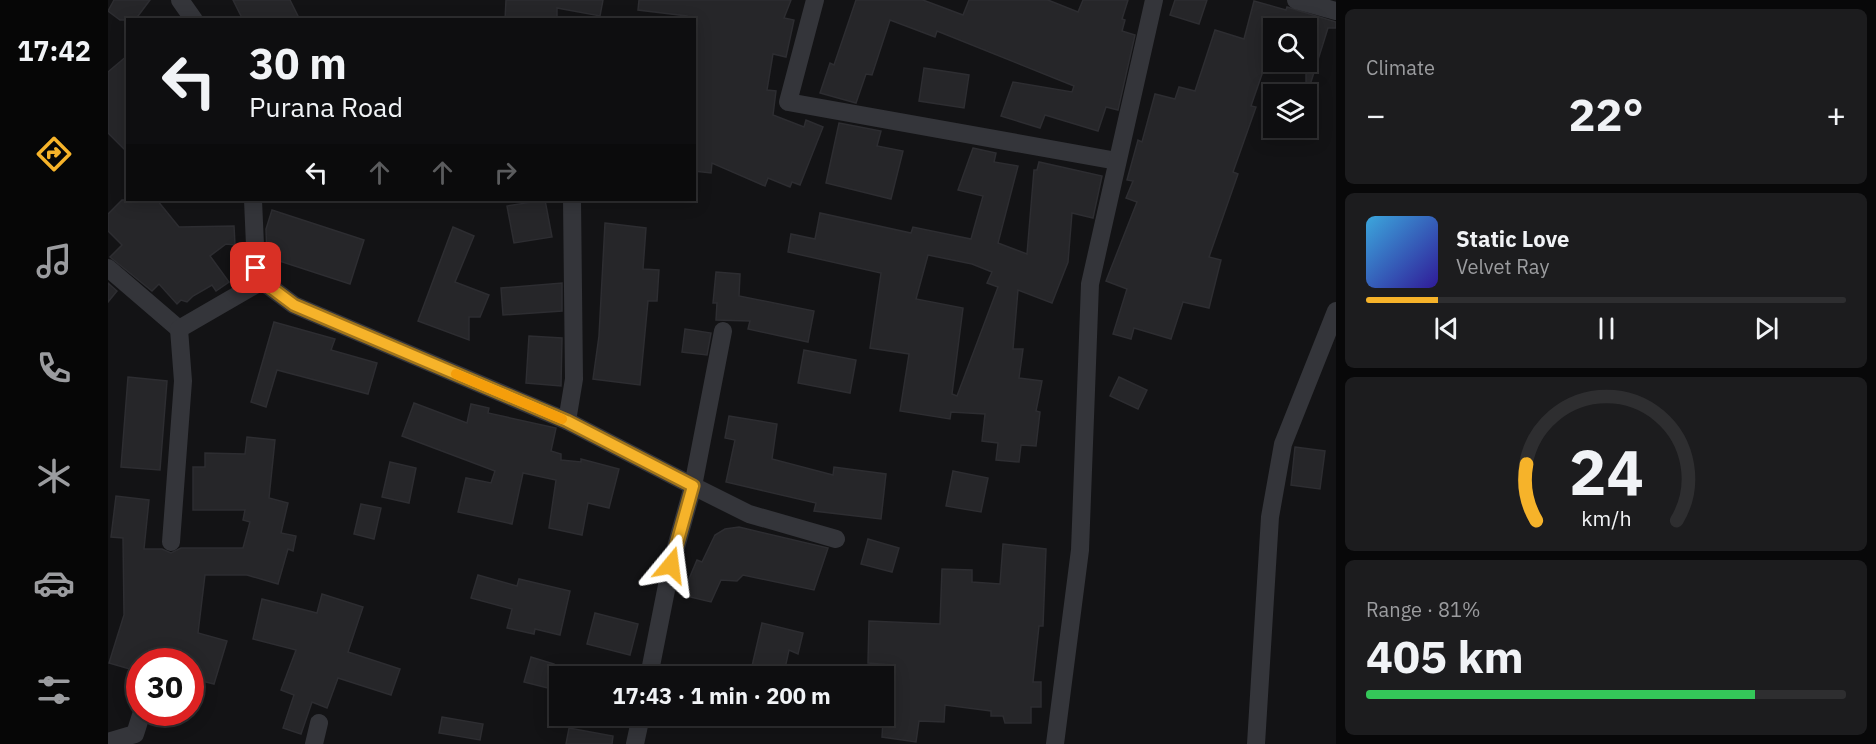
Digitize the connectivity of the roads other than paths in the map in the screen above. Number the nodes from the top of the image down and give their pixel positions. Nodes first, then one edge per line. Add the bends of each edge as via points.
1 (180, 0) edge
2 (815, 0) edge
3 (1154, 0) edge
4 (1296, 0) edge
5 (1336, 11) edge
6 (193, 18) edge
7 (1117, 160) junction
8 (253, 201) edge
9 (572, 201) edge
10 (108, 268) edge
11 (262, 281) junction
12 (1336, 311) edge
13 (179, 329) junction
14 (723, 331) dead end
15 (567, 421) junction
16 (693, 486) junction
17 (836, 539) dead end
18 (171, 542) dead end
19 (651, 666) edge
20 (319, 723) dead end
21 (138, 726) edge
22 (639, 726) edge
23 (108, 742) edge
24 (314, 744) edge
25 (635, 744) edge
26 (1055, 744) edge
27 (1256, 744) edge

1 - 6 street
2 - 7 street via 788,102
3 - 7 street
4 - 5 street
7 - 26 street via 1090,284 1080,550
8 - 11 street via 256,268
9 - 15 street via 574,380
10 - 13 street
11 - 13 street
11 - 15 street via 294,305
12 - 27 street via 1283,444 1272,507
13 - 18 street via 183,381
14 - 16 street
15 - 16 street
16 - 17 street via 749,514
16 - 19 street via 671,565
20 - 24 street
21 - 23 street via 135,734
22 - 25 street

